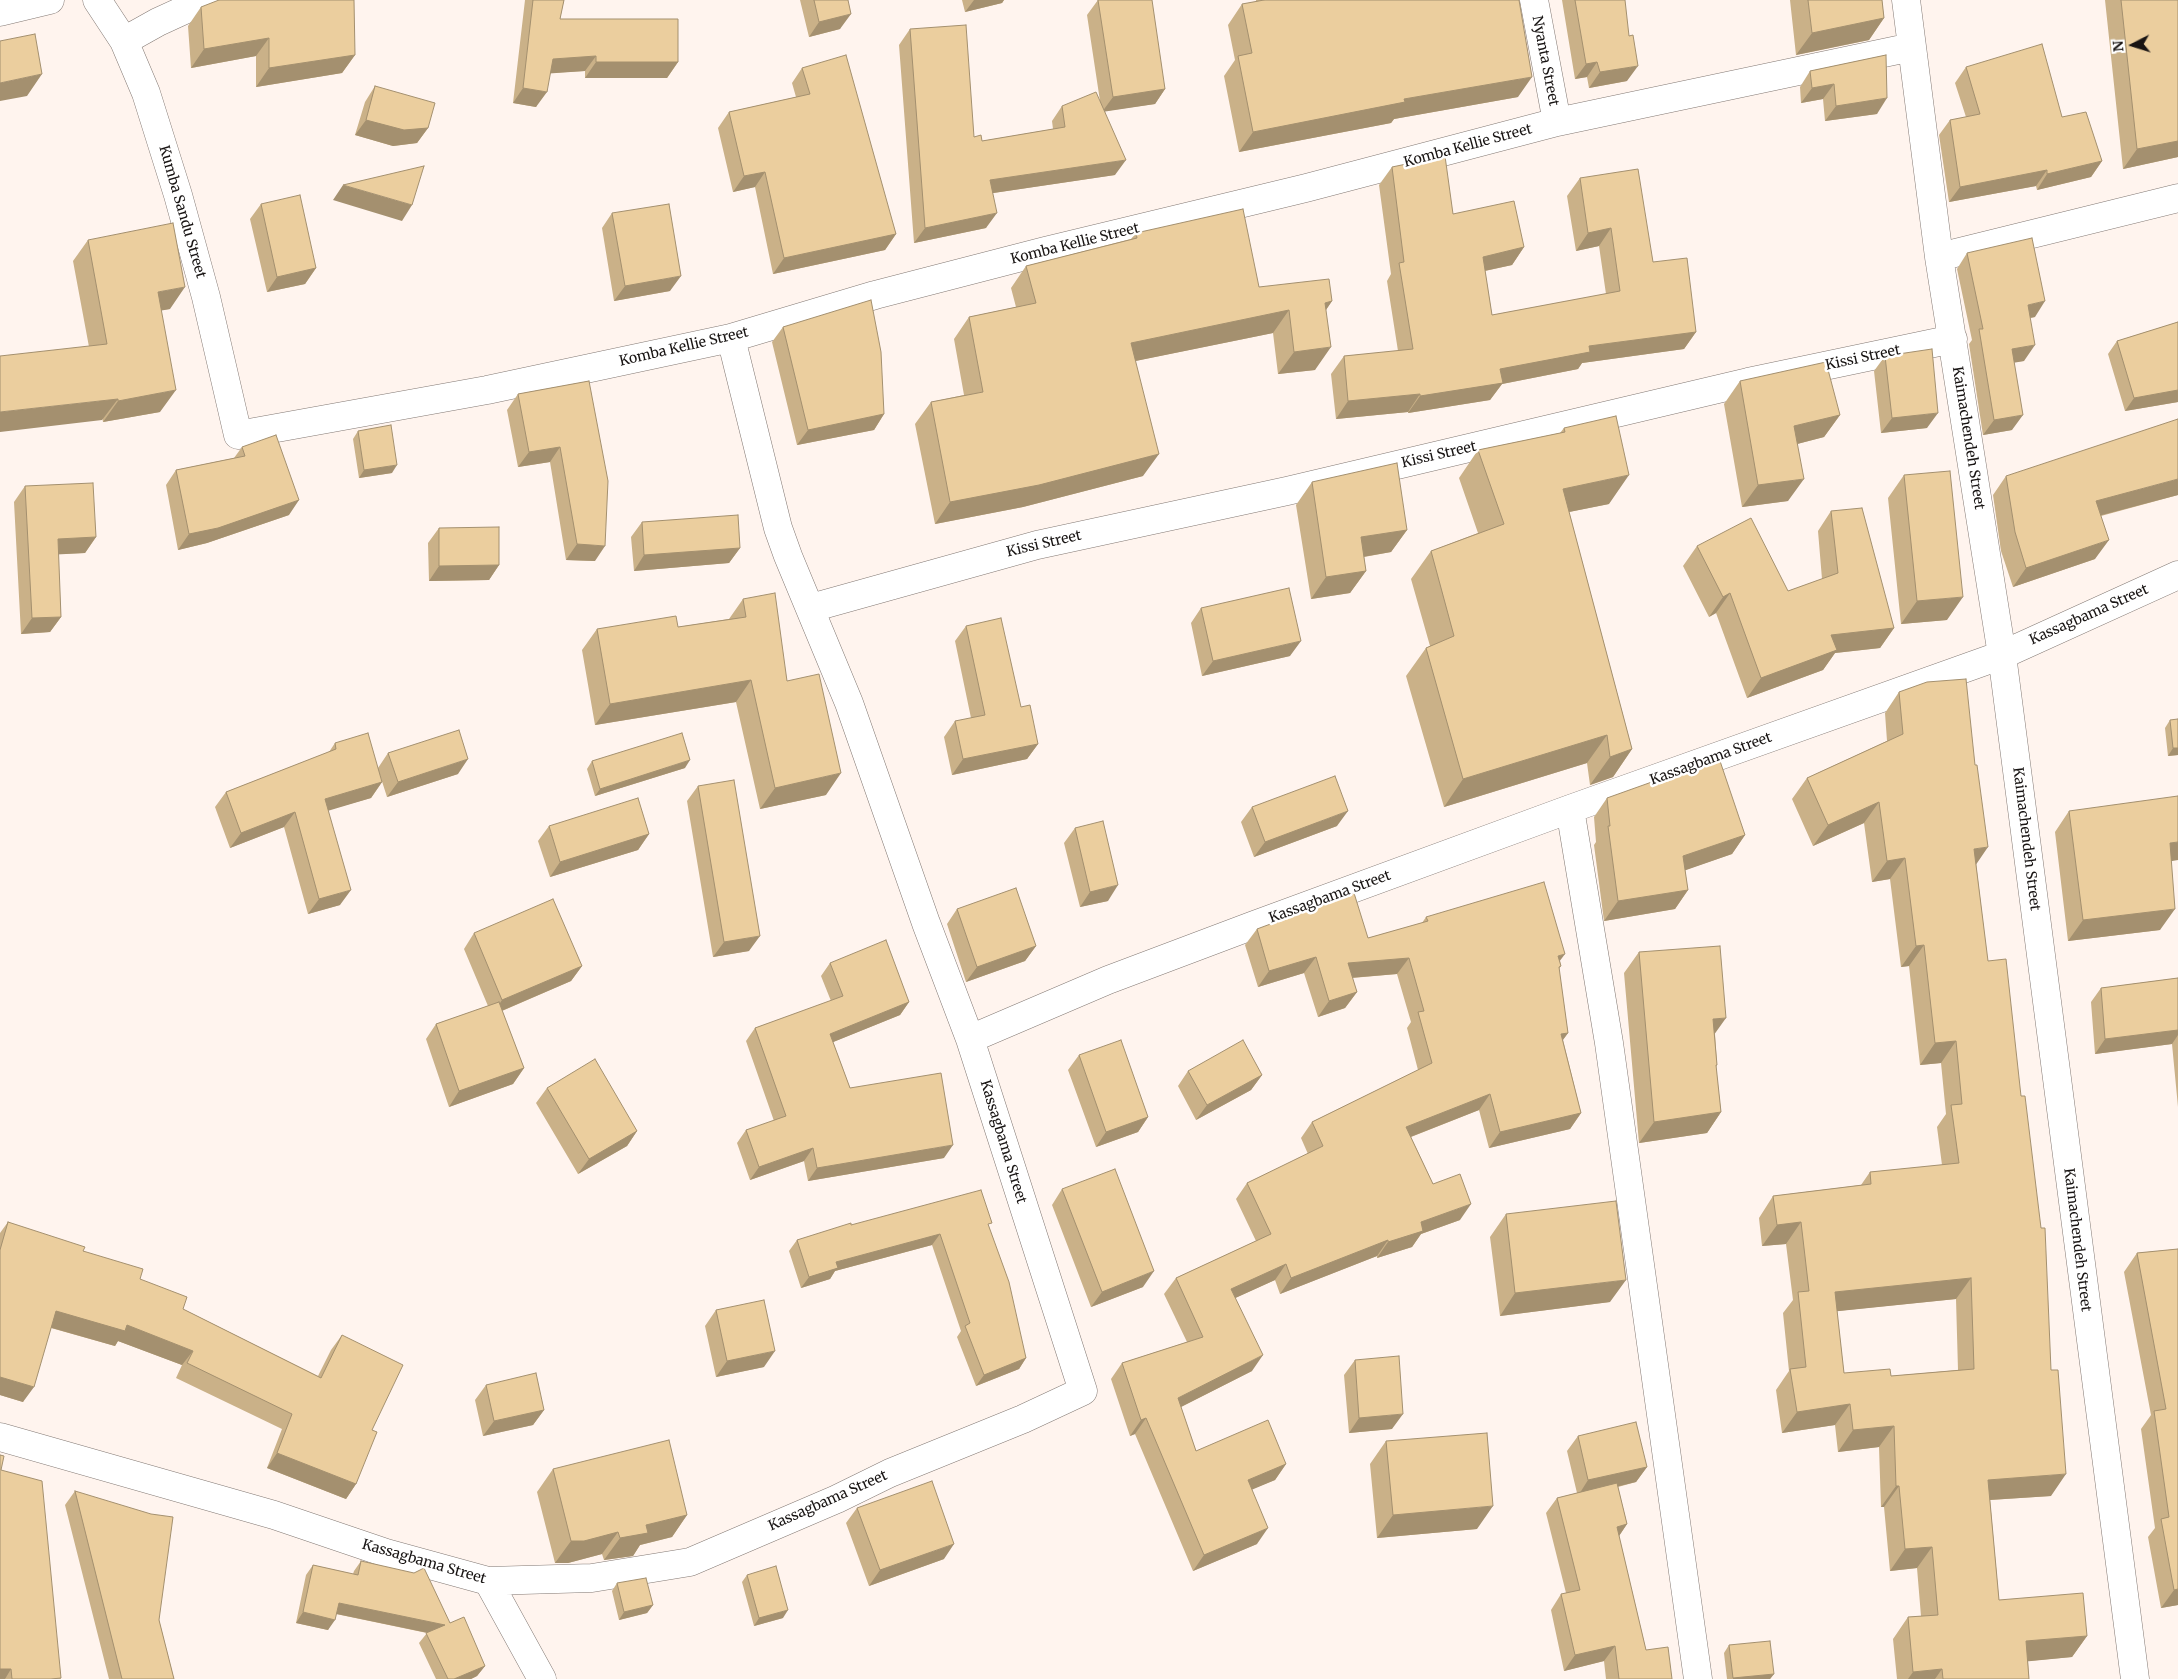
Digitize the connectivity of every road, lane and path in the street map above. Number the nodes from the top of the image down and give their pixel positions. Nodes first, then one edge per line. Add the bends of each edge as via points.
1 (50, 0) edge
2 (97, 0) edge
3 (214, 0) edge
4 (1534, 0) edge
5 (1906, 0) edge
6 (0, 12) edge
7 (124, 41) junction
8 (1912, 47) junction
9 (1557, 122) junction
10 (2178, 198) edge
11 (1939, 257) junction
12 (730, 338) junction
13 (1953, 339) junction
14 (238, 435) joint
15 (2178, 575) edge
16 (811, 608) junction
17 (2002, 655) junction
18 (1570, 809) junction
19 (970, 1039) junction
20 (0, 1437) edge
21 (488, 1581) junction
22 (542, 1679) edge
23 (1698, 1679) edge
24 (2135, 1679) edge

1 - 6 street
2 - 7 street, Kumba Sandu Street
3 - 7 street via 195,5
4 - 9 street, Nyanta Street
5 - 8 street, Kaimachendeh Street
7 - 14 street, Kumba Sandu Street via 146,93 178,195
8 - 9 street, Komba Kellie Street
8 - 11 street, Kaimachendeh Street
9 - 12 street, Komba Kellie Street via 1306,188 875,294
10 - 11 street
11 - 13 street, Kaimachendeh Street
12 - 14 street, Komba Kellie Street via 487,390
12 - 16 street via 778,528
13 - 16 street, Kissi Street via 1748,382 1287,491 1037,545
13 - 17 street, Kaimachendeh Street
15 - 17 street, Kassagbama Street
16 - 19 street via 849,703
17 - 18 street, Kassagbama Street
17 - 24 street, Kaimachendeh Street
18 - 19 street, Kassagbama Street via 1117,976
18 - 23 street via 1609,1043
19 - 21 street, Kassagbama Street via 1083,1391 690,1562 592,1578
20 - 21 street, Kassagbama Street via 274,1515 386,1553
21 - 22 street

